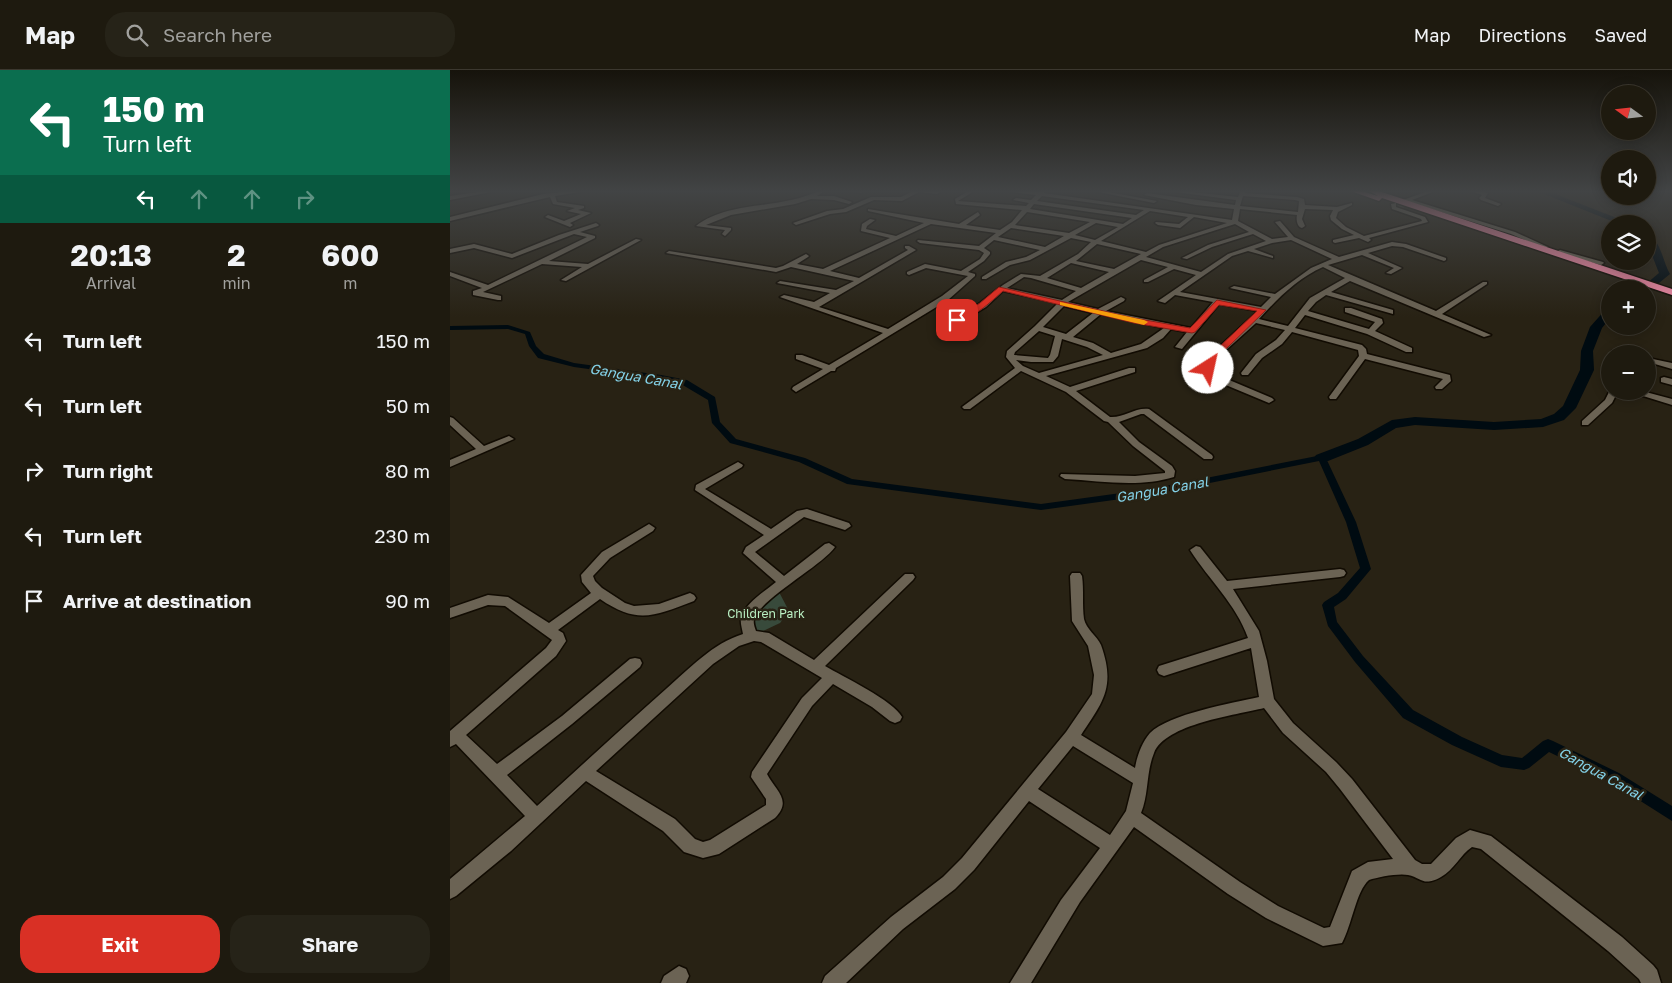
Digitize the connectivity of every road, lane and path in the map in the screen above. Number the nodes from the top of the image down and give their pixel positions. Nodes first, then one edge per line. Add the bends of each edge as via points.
1 (1001, 232) edge
2 (572, 233) edge
3 (576, 233) edge
4 (874, 233) edge
5 (909, 233) edge
6 (1048, 233) edge
7 (1074, 233) edge
8 (1112, 233) edge
9 (1199, 233) edge
10 (1252, 233) edge
11 (1255, 233) edge
12 (1287, 233) edge
13 (1353, 233) edge
14 (1379, 233) edge
15 (1487, 233) edge
16 (1512, 233) edge
17 (1068, 236) junction
18 (1360, 237) junction
19 (1500, 237) junction
20 (898, 238) junction
21 (994, 238) junction
22 (1292, 238) junction
23 (638, 240) dead end
24 (920, 241) dead end
25 (1271, 241) junction
26 (1335, 241) dead end
27 (1096, 242) junction
28 (1381, 246) junction
29 (907, 247) dead end
30 (982, 248) junction
31 (1047, 249) junction
32 (1248, 249) junction
33 (450, 251) edge
34 (1361, 252) junction
35 (669, 253) dead end
36 (806, 256) dead end
37 (1144, 256) junction
38 (1271, 257) dead end
39 (1185, 258) dead end
40 (1338, 259) junction
41 (1444, 259) dead end
42 (1070, 261) junction
43 (540, 262) junction
44 (1601, 263) dead end
45 (790, 265) junction
46 (1323, 265) junction
47 (589, 266) junction
48 (1172, 267) junction
49 (824, 271) junction
50 (1116, 272) junction
51 (909, 273) dead end
52 (962, 273) junction
53 (1388, 273) dead end
54 (450, 274) edge
55 (1202, 274) junction
56 (973, 276) junction
57 (984, 278) junction
58 (1350, 278) junction
59 (1041, 279) junction
60 (564, 280) dead end
61 (860, 280) junction
62 (993, 280) dead end
63 (1617, 280) edge
64 (1146, 281) dead end
65 (780, 283) dead end
66 (1485, 283) dead end
67 (1002, 285) junction
68 (487, 287) junction
69 (1234, 288) dead end
70 (1082, 291) junction
71 (836, 292) junction
72 (1672, 292) edge
73 (1175, 293) junction
74 (1325, 293) junction
75 (1656, 294) edge
76 (1276, 296) junction
77 (784, 297) dead end
78 (498, 298) dead end
79 (1121, 299) dead end
80 (1672, 300) edge
81 (1162, 301) dead end
82 (1217, 302) junction
83 (1062, 303) junction
84 (815, 305) junction
85 (1263, 310) junction
86 (1348, 310) dead end
87 (1099, 312) junction
88 (1303, 312) junction
89 (1390, 312) dead end
90 (1436, 314) junction
91 (1254, 320) junction
92 (1169, 327) junction
93 (944, 328) dead end
94 (1038, 328) junction
95 (1290, 329) junction
96 (1192, 331) junction
97 (889, 332) junction
98 (1370, 332) junction
99 (1487, 336) dead end
100 (1063, 337) junction
101 (1180, 347) dead end
102 (1410, 350) dead end
103 (1110, 356) junction
104 (1364, 356) junction
105 (800, 357) dead end
106 (1010, 357) junction
107 (1656, 362) edge
108 (1672, 366) edge
109 (1020, 368) junction
110 (832, 369) junction
111 (1132, 370) dead end
112 (1245, 373) dead end
113 (1038, 376) junction
114 (1439, 387) dead end
115 (796, 389) dead end
116 (1069, 390) junction
117 (1333, 397) dead end
118 (1656, 398) edge
119 (1269, 400) dead end
120 (1610, 400) edge
121 (1672, 402) edge
122 (967, 407) dead end
123 (450, 420) edge
124 (1111, 420) junction
125 (1585, 423) dead end
126 (509, 439) dead end
127 (482, 450) junction
128 (1208, 457) dead end
129 (450, 464) edge
130 (738, 465) dead end
131 (1065, 476) dead end
132 (845, 526) dead end
133 (649, 528) dead end
134 (772, 535) junction
135 (829, 546) dead end
136 (1196, 550) dead end
137 (1340, 573) dead end
138 (1076, 576) dead end
139 (908, 577) dead end
140 (784, 583) junction
141 (1224, 586) junction
142 (600, 593) junction
143 (690, 598) dead end
144 (450, 613) edge
145 (549, 630) junction
146 (750, 636) junction
147 (1255, 641) junction
148 (635, 663) dead end
149 (815, 667) junction
150 (1164, 670) dead end
151 (832, 677) junction
152 (1267, 701) junction
153 (896, 717) dead end
154 (1071, 736) junction
155 (453, 738) edge
156 (585, 772) junction
157 (496, 774) junction
158 (1141, 780) junction
159 (1027, 791) junction
160 (1132, 816) junction
161 (537, 817) junction
162 (1112, 846) junction
163 (1409, 866) junction
164 (450, 890) edge
165 (1027, 980) edge
166 (832, 983) edge
167 (1651, 983) edge

1 - 21 street
2 - 33 street via 512,256 474,246
3 - 43 street via 593,237
4 - 20 street
5 - 20 street
6 - 17 street
7 - 17 street
8 - 27 street
9 - 37 street
10 - 39 street
11 - 25 street
12 - 22 street
13 - 18 street
14 - 18 street
15 - 19 highway
16 - 44 street via 1538,245
17 - 27 street
17 - 31 street
18 - 26 street
18 - 28 street
19 - 63 highway
19 - 72 highway
20 - 49 street
21 - 30 street
21 - 31 street
22 - 25 street
22 - 40 street
23 - 47 street
24 - 30 street
25 - 32 street
27 - 37 street
27 - 42 street
28 - 34 street
28 - 41 street via 1404,245
29 - 61 street via 913,250
30 - 52 street via 987,255
31 - 57 street via 1028,259 1008,263
32 - 38 street
32 - 55 street via 1230,255
34 - 40 street
34 - 53 street via 1399,268
35 - 45 street via 773,270
36 - 45 street
37 - 48 street
37 - 50 street
40 - 46 street
42 - 50 street
42 - 59 street
43 - 47 street
43 - 68 street
45 - 49 street
46 - 58 street
46 - 76 street
47 - 60 street
48 - 55 street
48 - 64 street
49 - 61 street
50 - 70 street
51 - 52 street via 924,266
52 - 56 street
54 - 68 street
55 - 73 street
56 - 57 street
56 - 97 street via 945,298
57 - 62 street
58 - 74 street
58 - 90 street
59 - 67 street via 1025,274
59 - 70 street
61 - 71 street
65 - 71 street
66 - 90 street
67 - 83 street
67 - 93 street via 983,305
68 - 78 street via 476,294
69 - 76 street
70 - 83 street
71 - 84 street
73 - 81 street
73 - 82 street
74 - 88 street via 1313,300
74 - 89 street
75 - 80 highway
76 - 85 street
77 - 84 street
79 - 87 street
82 - 85 street
82 - 96 street
83 - 87 street
83 - 94 street
84 - 97 street via 817,309
85 - 91 street
86 - 98 street via 1378,321
87 - 92 street
87 - 100 street
88 - 95 street
88 - 98 street
90 - 99 street
91 - 95 street
91 - 119 street via 1222,349 1208,372
92 - 96 street
92 - 103 street via 1144,346
94 - 100 street
94 - 106 street via 1010,351
95 - 104 street via 1354,345 1362,349
95 - 112 street
96 - 101 street
97 - 110 street
98 - 102 street
100 - 103 street via 1090,345
100 - 106 street via 1050,360
103 - 113 street
104 - 114 street via 1447,377
104 - 117 street
105 - 110 street
106 - 109 street
107 - 108 street
109 - 113 street
109 - 122 street
110 - 115 street
111 - 116 street
113 - 116 street
116 - 124 street
118 - 121 street
120 - 125 street
123 - 127 street
124 - 128 street via 1146,411
124 - 131 street via 1168,468 1170,475 1159,478
126 - 127 street
127 - 129 street
130 - 134 street via 700,487 700,490
132 - 134 street via 808,513 801,514
133 - 142 street via 606,555 587,575 591,586
134 - 140 street via 749,554
135 - 140 street
136 - 141 street
137 - 141 street
138 - 154 street via 1078,621 1094,645 1101,675 1099,694
139 - 149 street
140 - 146 street via 749,616
141 - 147 street via 1248,623
142 - 143 street via 626,609 642,612
142 - 145 street
144 - 145 street via 488,600 508,602
145 - 155 street via 559,641 551,652
146 - 149 street via 764,638
146 - 156 street via 725,648 705,664
147 - 150 street
147 - 152 street
148 - 157 street
149 - 151 street
151 - 153 street
151 - 156 street via 807,702 760,772 762,783 774,797 774,808 713,848 703,850 690,846 669,825
152 - 158 street via 1164,730 1149,746
152 - 163 street via 1288,728 1346,784
154 - 158 street
154 - 159 street
155 - 157 street
156 - 161 street
157 - 161 street
158 - 160 street via 1141,793
159 - 162 street
159 - 166 street via 949,883 897,923
160 - 162 street
160 - 163 street via 1234,888 1272,912 1323,937 1335,936 1342,928 1354,882 1362,873
161 - 164 street
162 - 165 street via 1075,895
163 - 167 street via 1425,874 1434,873 1465,841 1476,838 1485,842 1615,944 1646,972

